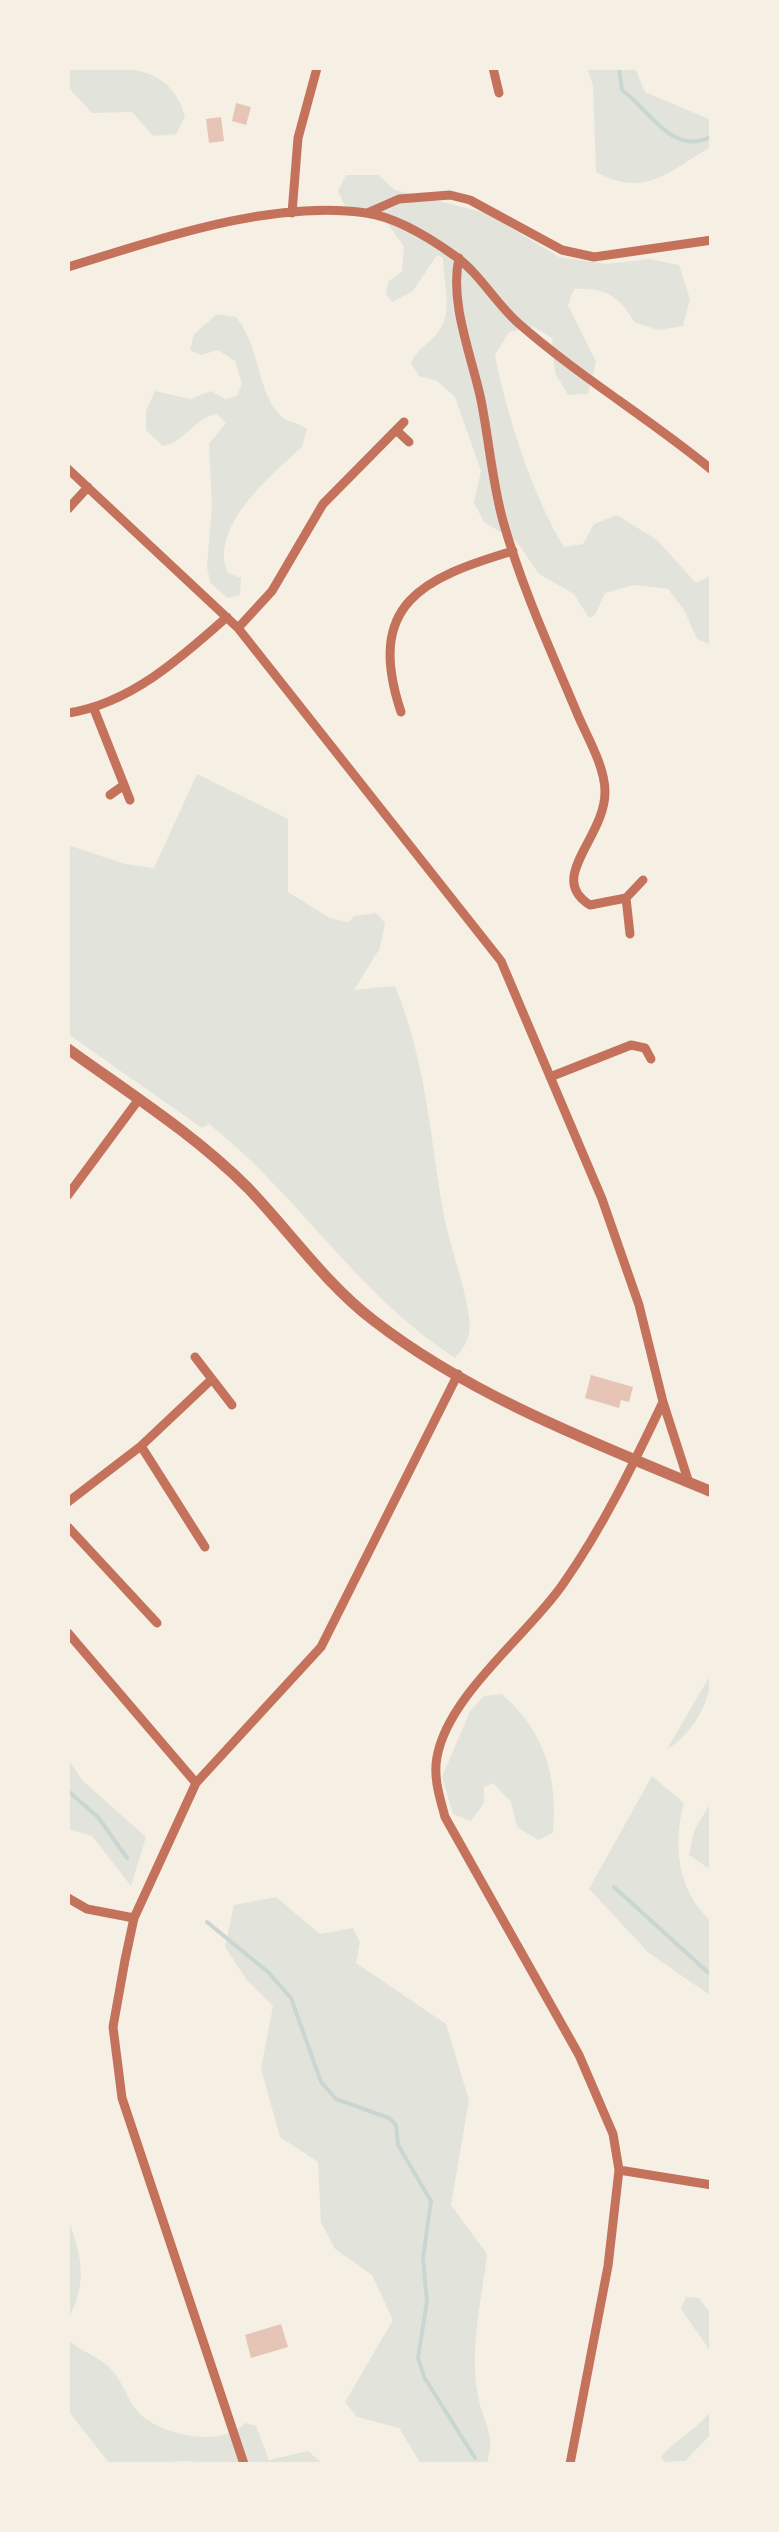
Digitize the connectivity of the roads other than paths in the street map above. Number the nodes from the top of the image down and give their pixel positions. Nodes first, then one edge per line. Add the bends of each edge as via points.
1 (316, 68) edge
2 (492, 68) edge
3 (499, 93) dead end
4 (292, 213) junction
5 (367, 213) junction
6 (712, 240) edge
7 (459, 258) junction
8 (68, 266) edge
9 (409, 442) dead end
10 (68, 469) edge
11 (712, 470) edge
12 (88, 487) junction
13 (68, 508) edge
14 (513, 551) junction
15 (227, 616) junction
16 (238, 628) junction
17 (94, 709) junction
18 (401, 712) dead end
19 (68, 713) edge
20 (124, 785) junction
21 (110, 795) dead end
22 (130, 800) dead end
23 (643, 880) dead end
24 (626, 898) junction
25 (630, 934) dead end
26 (68, 1049) edge
27 (651, 1059) dead end
28 (550, 1077) junction
29 (138, 1099) junction
30 (68, 1195) edge
31 (195, 1357) dead end
32 (458, 1374) junction
33 (212, 1379) junction
34 (662, 1402) junction
35 (232, 1405) dead end
36 (141, 1446) junction
37 (634, 1462) junction
38 (689, 1483) junction
39 (712, 1492) edge
40 (68, 1502) edge
41 (68, 1527) edge
42 (205, 1546) dead end
43 (156, 1623) dead end
44 (68, 1633) edge
45 (196, 1784) junction
46 (68, 1898) edge
47 (134, 1918) junction
48 (619, 2170) junction
49 (712, 2185) edge
50 (244, 2464) edge
51 (570, 2464) edge

1 - 4 street via 298,138
2 - 3 street
4 - 5 street
4 - 8 street via 161,238
5 - 6 street via 399,199 450,194 562,250 594,257
5 - 7 street
7 - 11 street via 517,322
7 - 14 street via 455,274 468,358
9 - 16 street via 400,426 323,504 272,591
10 - 12 street
12 - 13 street
12 - 15 street
14 - 18 street via 442,574 403,610 388,666
14 - 24 street via 605,789 594,838 575,865 576,897 590,905
15 - 16 street
15 - 17 street via 156,675
16 - 28 street via 501,961
17 - 19 street
17 - 20 street
20 - 21 street
20 - 22 street
23 - 24 street
24 - 25 street
26 - 29 street
27 - 28 street via 645,1048 631,1046
28 - 34 street via 639,1304
29 - 30 street
29 - 32 street via 222,1164 372,1319
31 - 33 street
32 - 37 street
32 - 45 street via 321,1646
33 - 35 street
33 - 36 street
34 - 37 street
34 - 38 street
36 - 40 street
36 - 42 street
37 - 38 street
37 - 48 street via 560,1589 448,1728 436,1782 462,1852 602,2101
38 - 39 street
41 - 43 street
44 - 45 street
45 - 47 street
46 - 47 street via 87,1909
47 - 50 street via 113,2026 122,2098
48 - 49 street
48 - 51 street

